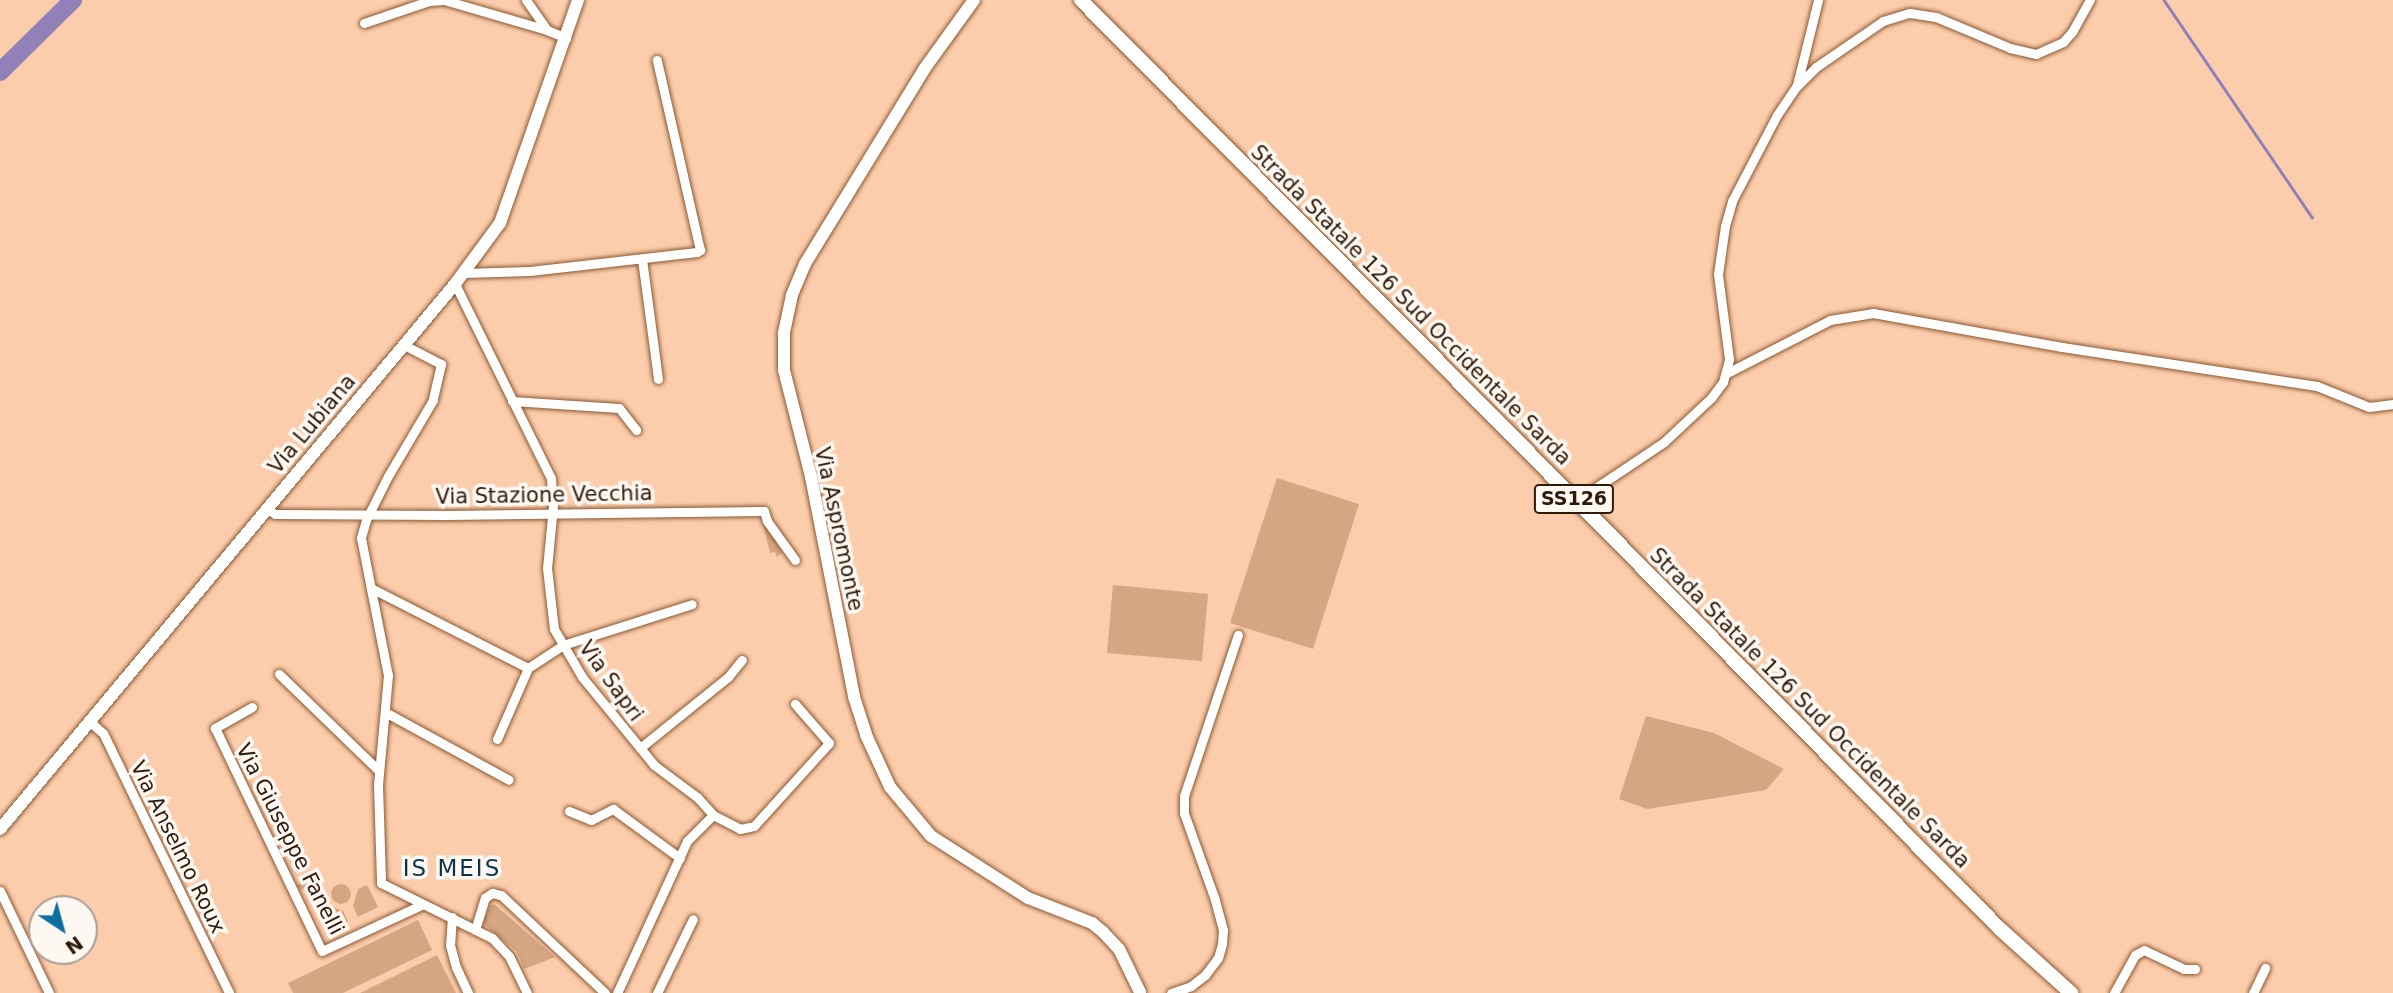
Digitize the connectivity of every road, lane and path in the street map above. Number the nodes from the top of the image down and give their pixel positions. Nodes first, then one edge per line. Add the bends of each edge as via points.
1 (526, 0) edge
2 (578, 0) edge
3 (1081, 0) edge
4 (1818, 0) edge
5 (2090, 0) edge
6 (973, 1) edge
7 (364, 23) dead end
8 (547, 30) junction
9 (566, 37) junction
10 (657, 60) dead end
11 (1796, 87) junction
12 (642, 259) junction
13 (463, 273) junction
14 (454, 284) junction
15 (404, 345) junction
16 (1727, 373) junction
17 (658, 379) dead end
18 (512, 401) junction
19 (2393, 404) edge
20 (636, 430) dead end
21 (1576, 501) junction
22 (267, 509) junction
23 (369, 513) junction
24 (552, 513) junction
25 (795, 560) dead end
26 (371, 588) junction
27 (692, 604) dead end
28 (1238, 635) dead end
29 (563, 645) junction
30 (742, 660) dead end
31 (528, 668) junction
32 (279, 674) dead end
33 (795, 704) dead end
34 (252, 707) dead end
35 (385, 712) junction
36 (89, 721) junction
37 (497, 739) dead end
38 (640, 748) junction
39 (379, 771) junction
40 (509, 780) dead end
41 (569, 811) dead end
42 (713, 814) junction
43 (0, 830) edge
44 (680, 858) junction
45 (0, 891) edge
46 (421, 905) junction
47 (452, 917) junction
48 (693, 919) dead end
49 (475, 930) junction
50 (2265, 968) dead end
51 (2195, 970) dead end
52 (1136, 990) edge
53 (49, 993) edge
54 (229, 993) edge
55 (468, 993) edge
56 (527, 993) edge
57 (605, 993) edge
58 (617, 993) edge
59 (657, 993) edge
60 (1171, 993) edge
61 (2071, 993) edge
62 (2114, 993) edge
63 (2253, 993) edge

1 - 8 street
2 - 9 main road, Via Lubiana
3 - 21 main road, Strada Statale 126 Sud Occidentale Sarda / SS126
4 - 11 street
5 - 11 street via 2063,42 2036,54 1936,17 1910,13 1882,20 1839,49
6 - 52 main road, Via Aspromonte via 925,68 806,264 792,295 784,334 784,370 811,477 854,698 890,787 931,836 1028,898 1104,932 1119,948
7 - 8 street via 444,0
8 - 9 street
9 - 13 main road, Via Lubiana via 500,223
10 - 12 street via 700,250
11 - 16 street via 1732,201 1724,226 1718,274 1728,337
12 - 13 street
12 - 17 street
13 - 14 main road, Via Lubiana
14 - 15 main road, Via Lubiana
14 - 18 street, Via Sapri
15 - 22 main road, Via Lubiana
15 - 23 street via 441,364 433,400
16 - 19 street via 1830,320 1873,313 2317,386 2369,407
16 - 21 street via 1711,398 1664,442
18 - 20 street via 619,408
18 - 24 street, Via Sapri via 551,478
21 - 61 main road, Strada Statale 126 Sud Occidentale Sarda / SS126 via 2000,929
22 - 23 street, Via Stazione Vecchia via 275,514
22 - 36 main road, Via Lubiana
23 - 24 street, Via Stazione Vecchia
23 - 26 street via 361,538
24 - 25 street, Via Stazione Vecchia via 764,511
24 - 29 street, Via Sapri via 547,568 554,629
26 - 31 street
26 - 35 street via 388,675
27 - 29 street
28 - 60 street via 1184,796 1184,813 1220,919 1222,944 1206,975
29 - 31 street
29 - 38 street, Via Sapri via 582,677
30 - 38 street via 728,677
31 - 37 street
32 - 39 street
33 - 42 street, Via Sapri via 829,743 754,826 740,829
34 - 46 street, Via Giuseppe Fanelli via 215,728 322,951
35 - 39 street
35 - 40 street
36 - 43 main road, Via Lubiana
36 - 54 street, Via Anselmo Roux via 103,733
38 - 42 street, Via Sapri
39 - 46 street via 381,883
41 - 44 street via 591,820 613,809
42 - 44 street via 687,841
44 - 58 street
45 - 53 street
46 - 47 street
47 - 49 street
47 - 55 street via 450,945
48 - 59 street
49 - 56 street via 502,946
49 - 57 street via 485,898 501,895
50 - 63 street
51 - 62 street via 2144,950 2135,955

